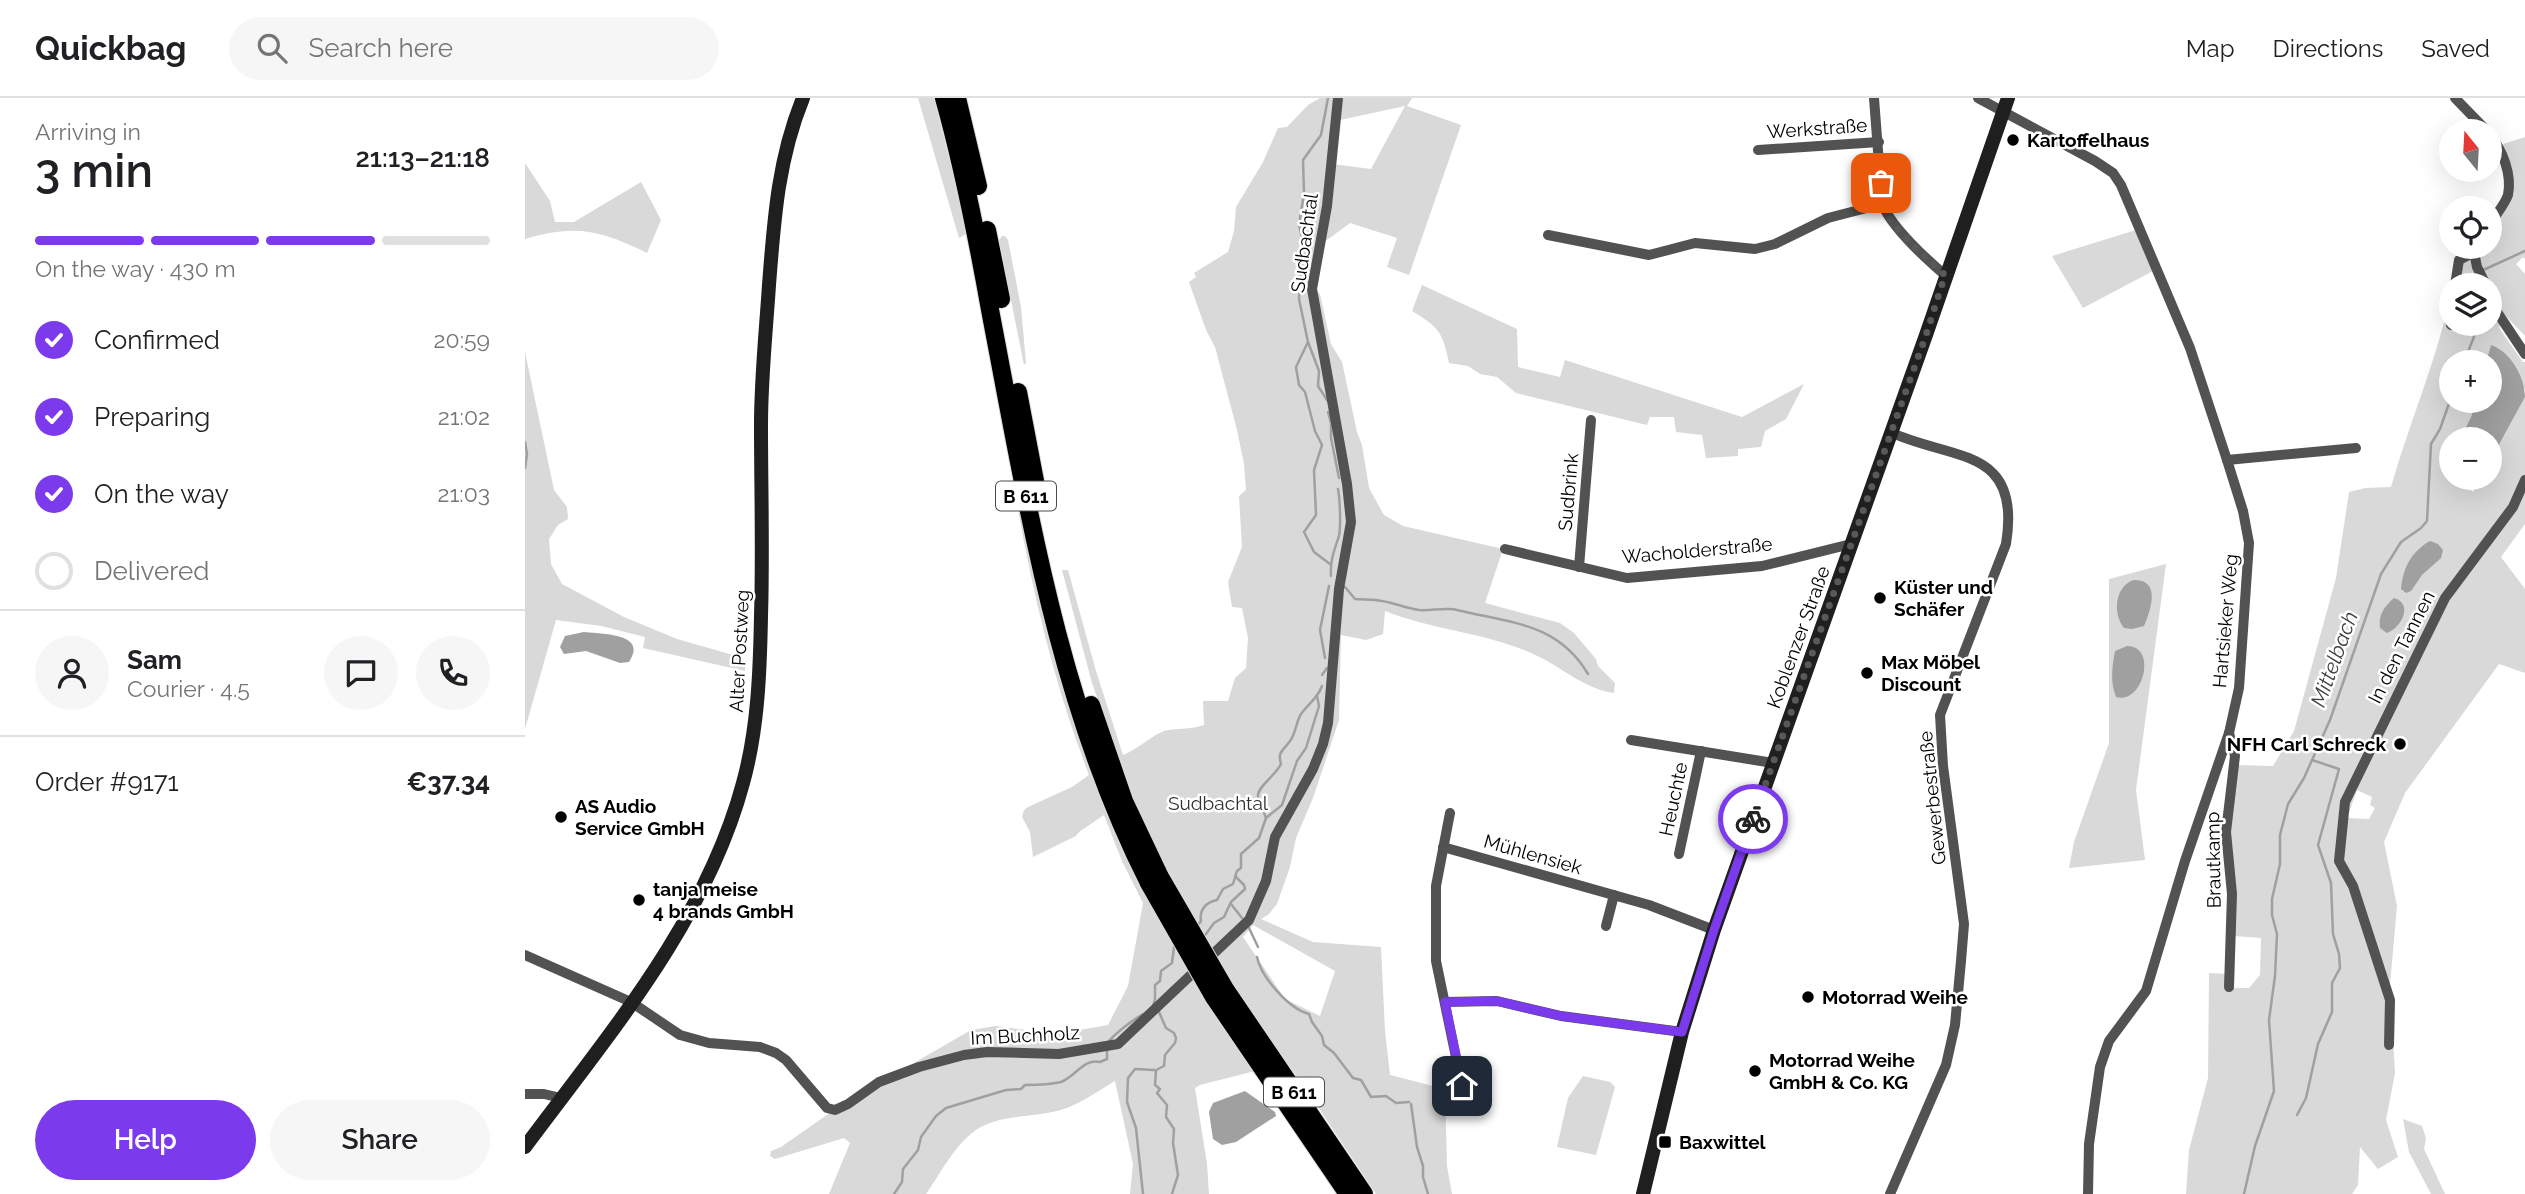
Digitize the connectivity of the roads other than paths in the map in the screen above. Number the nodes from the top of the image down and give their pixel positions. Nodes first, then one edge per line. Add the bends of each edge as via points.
1 (803, 98) edge
2 (944, 98) edge
3 (957, 98) edge
4 (1338, 98) edge
5 (1874, 98) edge
6 (1978, 98) edge
7 (2455, 98) edge
8 (2005, 105) edge
9 (2475, 119) edge
10 (1879, 142) junction
11 (1758, 150) dead end
12 (2503, 158) edge
13 (1882, 204) junction
14 (2502, 205) edge
15 (1548, 235) dead end
16 (1945, 275) junction
17 (2502, 320) edge
18 (2525, 355) edge
19 (1591, 420) dead end
20 (1890, 432) junction
21 (2356, 448) dead end
22 (2227, 460) junction
23 (2525, 480) edge
24 (1851, 544) junction
25 (1505, 549) dead end
26 (1579, 567) junction
27 (2229, 733) junction
28 (1632, 740) dead end
29 (1700, 751) junction
30 (1773, 763) junction
31 (1450, 813) dead end
32 (1443, 847) junction
33 (1679, 854) dead end
34 (1154, 880) junction
35 (1614, 895) junction
36 (1606, 926) dead end
37 (1714, 930) junction
38 (1222, 947) joint
39 (525, 955) edge
40 (2229, 987) dead end
41 (1219, 993) junction
42 (631, 1002) junction
43 (1445, 1002) junction
44 (1682, 1032) junction
45 (2389, 1045) dead end
46 (1462, 1086) dead end
47 (525, 1094) edge
48 (561, 1098) junction
49 (525, 1147) edge
50 (1348, 1194) edge
51 (1364, 1194) edge
52 (1643, 1194) edge
53 (1890, 1194) edge
54 (2088, 1194) edge

1 - 42 main road, Alter Postweg via 779,179 772,251 761,421 760,667 749,759 723,845 679,930
2 - 34 highway, B 611 via 1053,621 1119,820
3 - 34 highway, B 611 via 1065,618 1107,755
4 - 38 street, Sudbachtal via 1313,289 1351,522 1339,589 1328,723 1313,769 1275,837 1266,881 1249,920
5 - 10 street
6 - 8 street, Hartsieker Weg
7 - 9 street
8 - 16 main road, Koblenzer Straße
8 - 22 street, Hartsieker Weg via 2113,173 2121,185 2190,348
10 - 11 street, Werkstraße
10 - 13 street
12 - 14 street via 2508,195
13 - 15 street via 1828,218 1755,249 1695,243 1649,255
13 - 16 street via 1886,214
16 - 20 main road, Koblenzer Straße
17 - 18 street
19 - 26 street, Sudbrink
20 - 24 main road, Koblenzer Straße
20 - 53 street, Gewerbestraße via 1979,460 1993,471 2006,494 2010,518 2006,544 1940,715 1964,923 1955,1025 1946,1065
21 - 22 street
22 - 27 street, Hartsieker Weg via 2249,543 2239,688
23 - 45 street, In den Tannen via 2513,507 2445,598 2345,803 2339,861 2353,886 2390,1000
24 - 26 street, Wacholderstraße via 1762,566 1627,578
24 - 30 main road, Koblenzer Straße
25 - 26 street, Wacholderstraße
27 - 40 street, Brautkamp via 2235,756 2226,832 2232,894
27 - 54 street, Hartsieker Weg via 2146,991 2109,1041 2100,1067 2089,1144
28 - 29 street, Heuchte
29 - 30 street, Heuchte
29 - 33 street, Heuchte
30 - 37 main road, Koblenzer Straße
31 - 32 street
32 - 35 street, Mühlensiek
32 - 43 street via 1436,886 1436,961
34 - 41 highway, B 611, bridge
35 - 36 street
35 - 37 street, Mühlensiek
37 - 44 main road, Koblenzer Straße
38 - 42 street, Im Buchholz via 1118,1044 1059,1054 964,1055 879,1082 835,1110 827,1108 776,1053 680,1035
39 - 42 street
41 - 50 highway, B 611
41 - 51 highway, B 611
42 - 48 main road, Alter Postweg
43 - 44 street via 1497,1001 1561,1016
43 - 46 street
44 - 52 main road, Koblenzer Straße
47 - 48 street
48 - 49 main road, Alter Postweg

